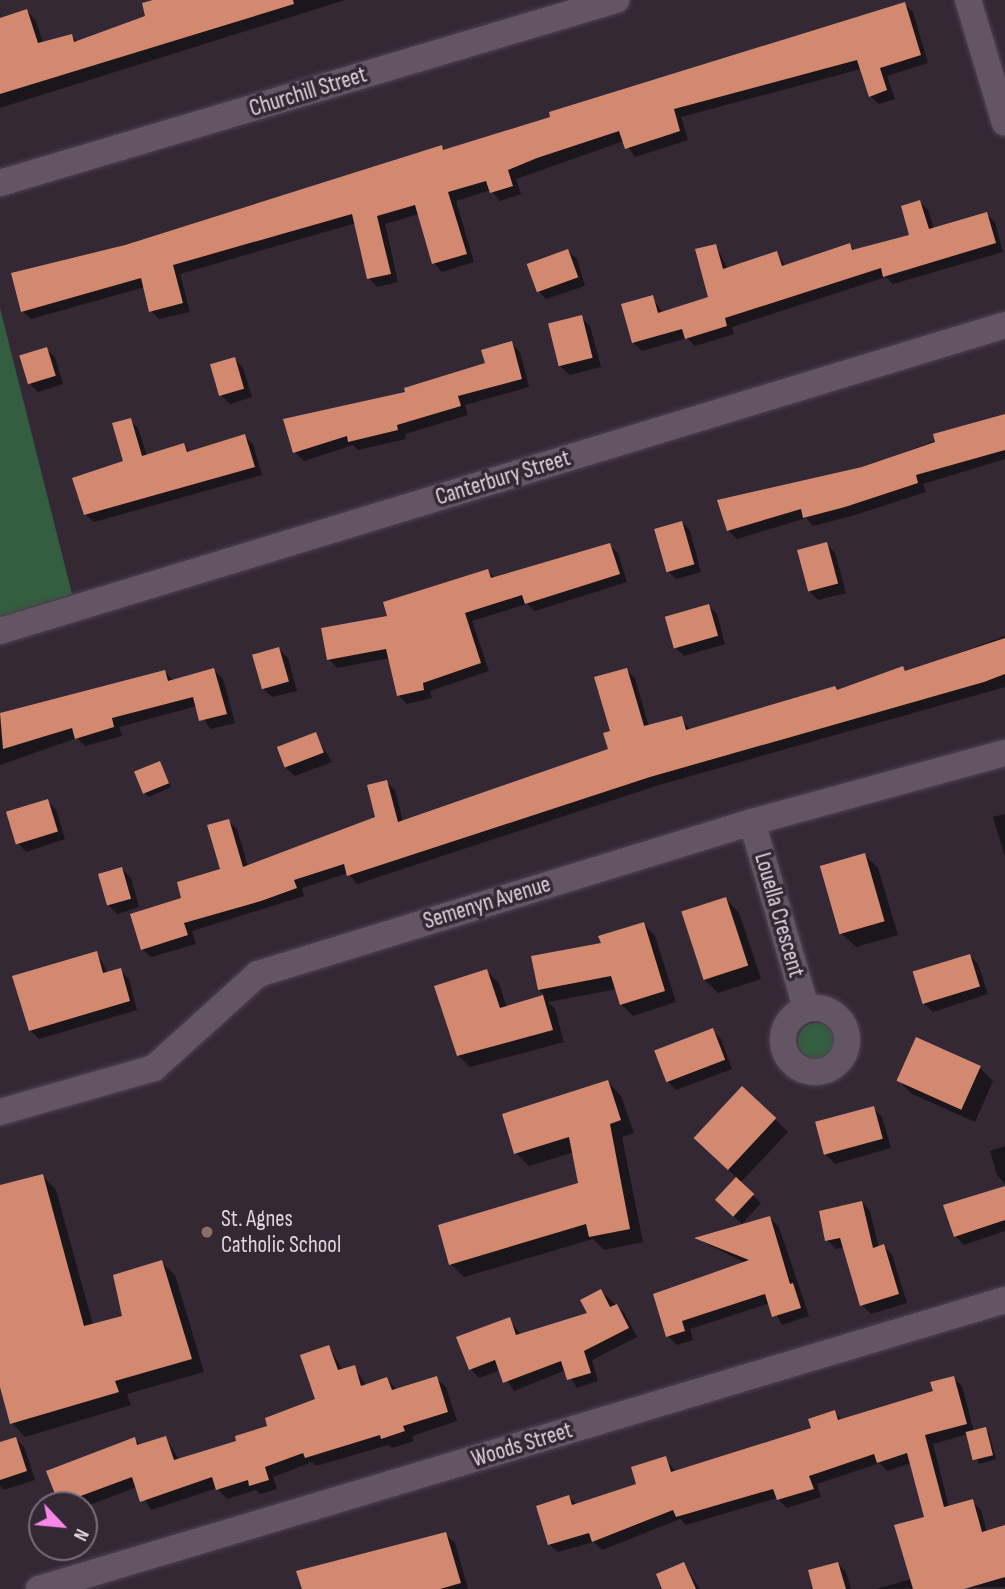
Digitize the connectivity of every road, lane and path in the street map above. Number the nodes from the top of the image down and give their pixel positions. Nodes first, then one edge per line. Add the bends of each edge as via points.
1 (617, 0) edge
2 (968, 0) edge
3 (1005, 123) edge
4 (0, 183) edge
5 (1005, 325) edge
6 (0, 631) edge
7 (1005, 753) edge
8 (752, 821) junction
9 (806, 1008) dead end
10 (0, 1112) edge
11 (1005, 1300) edge
12 (39, 1589) edge

1 - 4 street, Churchill Street
2 - 3 street
5 - 6 street, Canterbury Street
7 - 8 street, Semenyn Avenue
8 - 9 street, Louella Crescent
8 - 10 street, Semenyn Avenue via 258,974 154,1069
11 - 12 street, Woods Street

